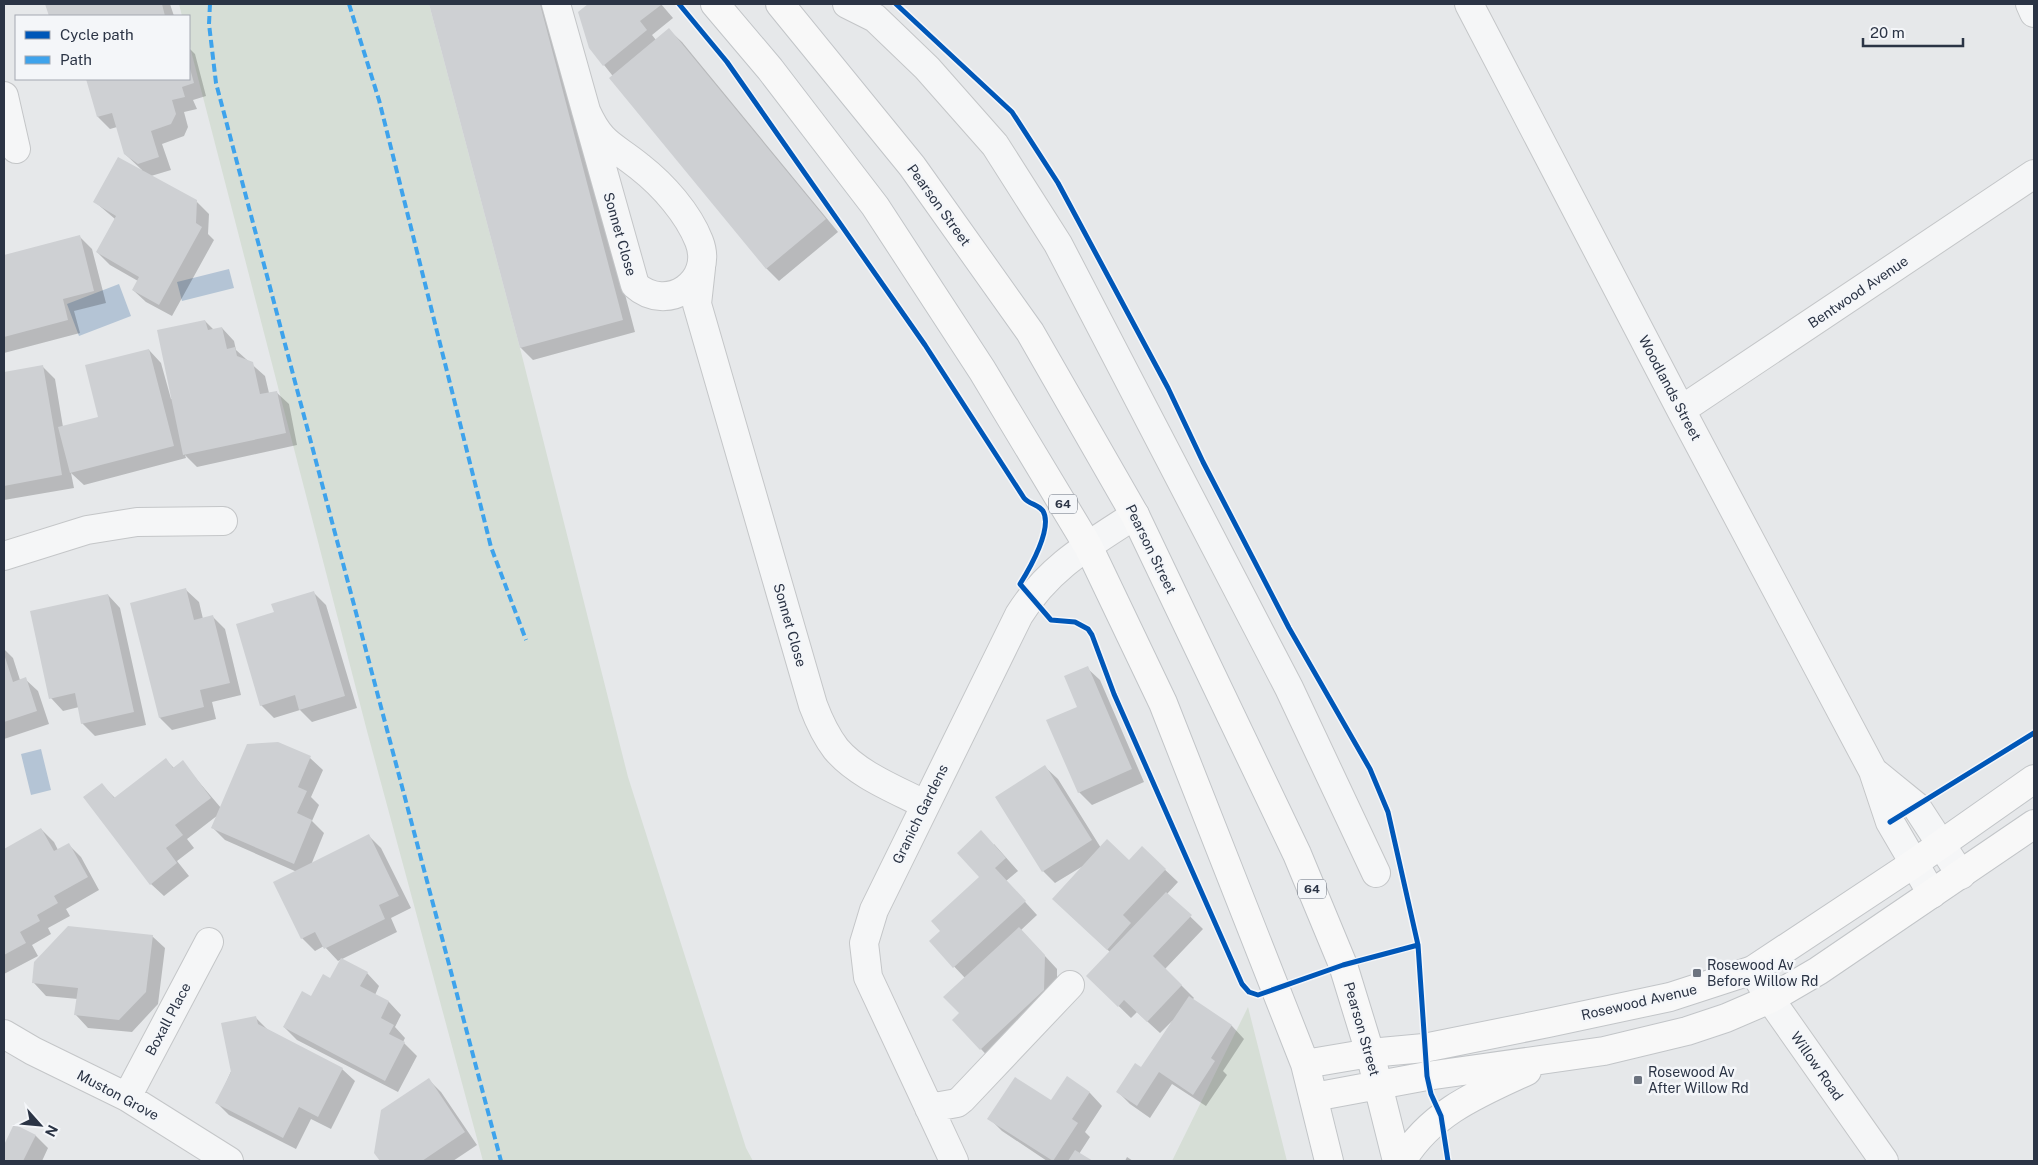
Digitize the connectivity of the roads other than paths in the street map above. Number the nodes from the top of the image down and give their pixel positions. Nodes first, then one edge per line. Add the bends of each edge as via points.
1 (556, 4) edge
2 (715, 4) edge
3 (847, 4) edge
4 (1468, 4) edge
5 (2030, 4) edge
6 (789, 6) edge
7 (2034, 13) edge
8 (4, 96) edge
9 (586, 111) junction
10 (16, 149) dead end
11 (2034, 174) edge
12 (659, 184) junction
13 (617, 222) junction
14 (701, 268) junction
15 (662, 297) junction
16 (697, 304) junction
17 (1681, 410) junction
18 (1135, 515) junction
19 (223, 521) dead end
20 (1088, 546) junction
21 (4, 556) edge
22 (1873, 771) junction
23 (2034, 779) edge
24 (924, 804) junction
25 (2034, 824) edge
26 (1941, 845) junction
27 (1913, 864) junction
28 (1376, 874) dead end
29 (1961, 875) junction
30 (1932, 894) junction
31 (208, 942) dead end
32 (1753, 970) junction
33 (1070, 986) dead end
34 (1770, 999) junction
35 (4, 1034) edge
36 (1370, 1053) junction
37 (1554, 1059) junction
38 (1305, 1064) junction
39 (1377, 1084) junction
40 (127, 1097) junction
41 (1314, 1097) junction
42 (928, 1108) junction
43 (228, 1161) edge
44 (954, 1161) edge
45 (1329, 1161) edge
46 (1396, 1161) edge
47 (1402, 1161) edge
48 (1884, 1161) edge

1 - 9 street, Sonnet Close
2 - 20 main road, 64 via 770,69 875,206 982,370
3 - 28 street via 875,18 927,68 994,145 1058,244 1289,688
4 - 17 street, Woodlands Street
5 - 7 street
6 - 18 main road, Pearson Street / 64 via 912,166 1030,332
8 - 10 street
9 - 12 street, Sonnet Close via 600,138 640,166
9 - 13 street, Sonnet Close
11 - 17 street, Bentwood Avenue
12 - 13 street via 647,179 630,182 616,207
12 - 14 street, Sonnet Close via 699,242
13 - 15 street, Sonnet Close via 634,285 651,296
14 - 15 street via 688,288
14 - 16 street, Sonnet Close
15 - 16 street via 684,296
16 - 24 street, Sonnet Close via 812,705 837,750 878,781
17 - 22 street, Woodlands Street
18 - 20 street, Granich Gardens
18 - 36 main road, Pearson Street / 64 via 1297,854 1343,965
19 - 21 street via 137,522 87,530
20 - 24 street, Granich Gardens via 1057,568 1031,595
20 - 38 main road, 64 via 1163,703
22 - 26 street, Woodlands Street via 1916,806
22 - 27 street, Woodlands Street via 1890,822
23 - 26 main road, Rosewood Avenue
24 - 42 street, Granich Gardens via 874,910 864,943 868,977
25 - 29 main road
26 - 27 main road, Rosewood Avenue
26 - 29 street, Woodlands Street
27 - 30 street, Woodlands Street
27 - 32 main road, Rosewood Avenue
29 - 30 main road
30 - 34 main road via 1818,971
31 - 40 street, Boxall Place
32 - 34 street, Willow Road
32 - 36 main road, Rosewood Avenue via 1670,997 1424,1048
33 - 42 street via 962,1099 957,1103
34 - 37 main road via 1687,1031
34 - 48 street, Willow Road
35 - 40 street, Muston Grove via 33,1052
36 - 38 main road, Rosewood Avenue
36 - 39 main road, Pearson Street / 64
37 - 39 main road
37 - 47 main road via 1466,1099 1426,1130
38 - 41 main road, 64
39 - 41 main road
39 - 46 main road, Pearson Street / 64
40 - 43 street, Muston Grove
41 - 45 main road, 64
42 - 44 street, Granich Gardens

